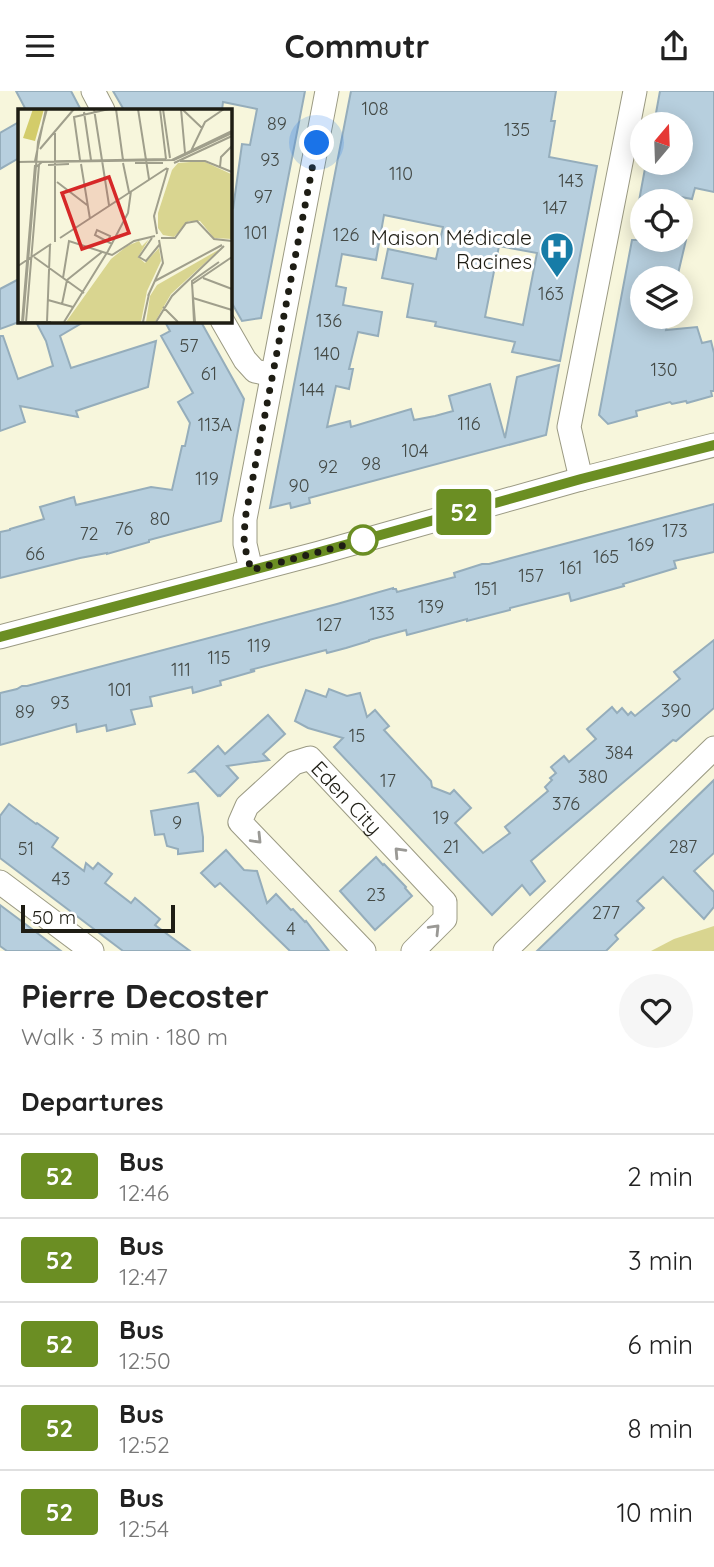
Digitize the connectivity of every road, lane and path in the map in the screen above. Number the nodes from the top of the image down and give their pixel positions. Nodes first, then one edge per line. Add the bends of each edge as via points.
1 (93, 91) edge
2 (327, 91) edge
3 (635, 91) edge
4 (102, 109) edge
5 (223, 322) edge
6 (272, 375) junction
7 (714, 445) edge
8 (581, 479) junction
9 (251, 570) junction
10 (0, 637) edge
11 (714, 748) edge
12 (0, 883) edge
13 (92, 951) edge
14 (364, 951) edge
15 (413, 951) edge
16 (505, 951) edge

1 - 4 street
2 - 6 street
3 - 8 street via 569,427
5 - 6 street via 255,371
6 - 9 street via 245,519 244,544
7 - 8 street
8 - 9 street
9 - 10 street
11 - 16 street
12 - 13 street
15 -> 14 street, Eden City via 445,919 445,902 310,758 294,763 247,806 240,822

